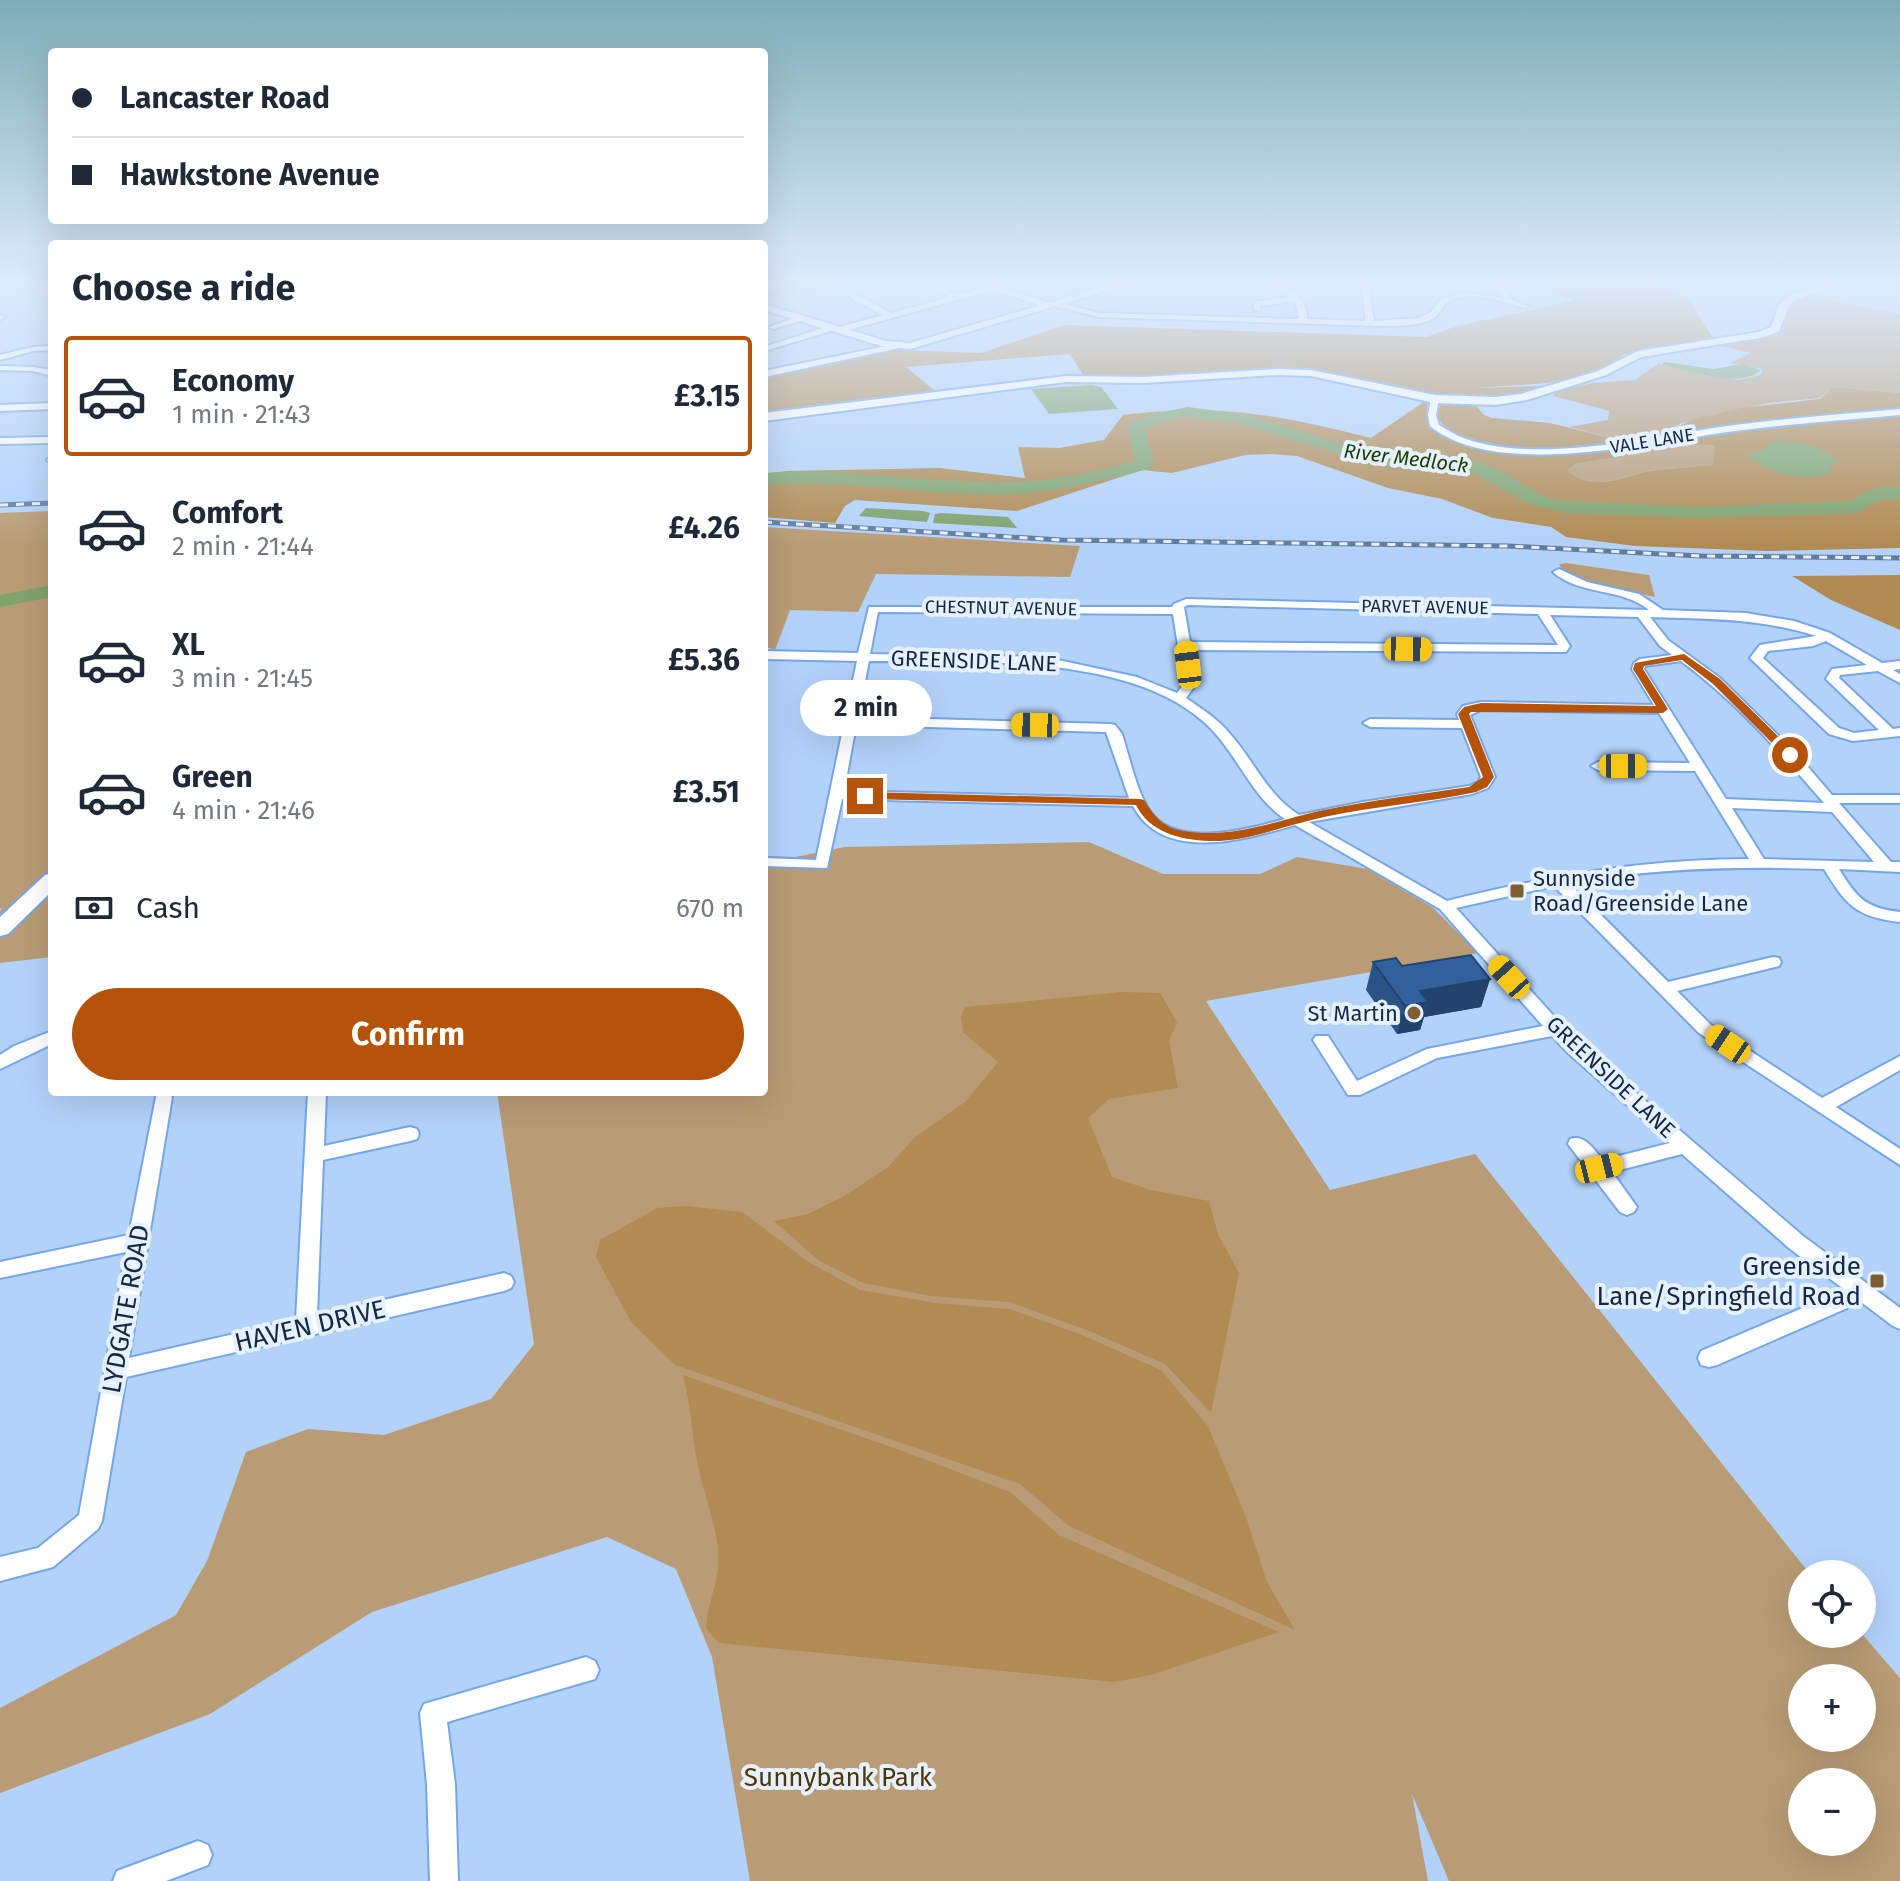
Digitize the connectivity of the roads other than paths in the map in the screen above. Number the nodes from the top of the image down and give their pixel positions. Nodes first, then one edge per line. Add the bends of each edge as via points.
1 (19, 370) edge
2 (1607, 370) edge
3 (48, 373) edge
4 (1435, 399) junction
5 (48, 406) edge
6 (0, 408) edge
7 (1900, 412) edge
8 (768, 417) edge
9 (48, 440) edge
10 (0, 441) edge
11 (1559, 572) dead end
12 (1541, 610) junction
13 (1179, 611) junction
14 (1640, 612) junction
15 (1659, 613) junction
16 (1826, 636) junction
17 (1185, 646) junction
18 (768, 655) edge
19 (861, 656) junction
20 (1684, 657) junction
21 (1900, 665) edge
22 (1878, 666) junction
23 (1900, 679) edge
24 (1179, 699) junction
25 (1663, 709) junction
26 (848, 721) junction
27 (1370, 723) dead end
28 (1467, 724) junction
29 (1895, 733) edge
30 (1598, 766) dead end
31 (1699, 767) junction
32 (835, 795) junction
33 (1900, 799) edge
34 (1140, 802) junction
35 (1722, 803) junction
36 (1833, 803) junction
37 (1295, 821) junction
38 (768, 862) edge
39 (1760, 864) junction
40 (1828, 864) junction
41 (1893, 867) edge
42 (1557, 880) junction
43 (48, 883) edge
44 (1445, 906) junction
45 (1900, 917) edge
46 (0, 929) edge
47 (1773, 962) dead end
48 (1664, 988) junction
49 (1556, 1029) junction
50 (48, 1039) edge
51 (1322, 1040) dead end
52 (1900, 1062) edge
53 (0, 1063) edge
54 (317, 1096) edge
55 (163, 1097) dead end
56 (1822, 1106) junction
57 (410, 1134) dead end
58 (1577, 1144) dead end
59 (1685, 1146) junction
60 (314, 1155) junction
61 (1900, 1158) edge
62 (1599, 1168) junction
63 (1627, 1207) dead end
64 (138, 1241) junction
65 (0, 1270) edge
66 (504, 1282) dead end
67 (1863, 1292) junction
68 (1900, 1320) edge
69 (306, 1327) junction
70 (1709, 1358) dead end
71 (116, 1370) junction
72 (0, 1569) edge
73 (586, 1670) dead end
74 (198, 1855) dead end
75 (127, 1881) edge
76 (444, 1881) edge

1 - 3 street
2 - 4 street via 1523,397
4 - 7 street, VALE LANE via 1435,426 1457,439 1507,449 1603,448 1733,428
4 - 8 street via 1311,373 1277,372 1066,379
5 - 6 street
9 - 10 street
11 - 15 street via 1575,581 1639,596
12 - 13 street, PARVET AVENUE via 1192,602 1179,604
12 - 14 street, PARVET AVENUE
12 - 17 street via 1562,649
13 - 17 street
13 - 19 street, CHESTNUT AVENUE via 876,607
14 - 15 street, PARVET AVENUE
14 - 20 street via 1664,643
15 - 16 street, PARVET AVENUE via 1746,616
16 - 22 street, PARVET AVENUE
16 - 29 street via 1764,648 1756,658 1834,731 1853,737
17 - 24 street via 1190,684
18 - 19 street, GREENSIDE LANE
19 - 24 street, GREENSIDE LANE via 1044,661 1121,677
19 - 26 street
20 - 25 street via 1640,663 1638,669
20 - 36 street via 1716,681
21 - 22 street
22 - 23 street, PARVET AVENUE
22 - 29 street via 1836,672 1832,679
24 - 37 street, GREENSIDE LANE via 1226,737 1275,806
25 - 28 street via 1481,706 1465,711
25 - 31 street
26 - 32 street
26 - 34 street via 1110,728
27 - 28 street
28 - 37 street via 1488,773 1483,785
30 - 31 street
31 - 35 street
32 - 34 street
32 - 38 street via 822,865
33 - 36 street
34 - 37 street via 1148,819 1190,836 1232,836
35 - 36 street
35 - 39 street
36 - 41 street
37 - 44 street, GREENSIDE LANE
39 - 40 street
39 - 42 street via 1633,869
40 - 41 street
40 - 45 street via 1854,905 1873,915
42 - 44 street
42 - 48 street
43 - 46 street
44 - 49 street, GREENSIDE LANE
47 - 48 street
48 - 56 street via 1705,1029
49 - 51 street via 1433,1053 1354,1090
49 - 59 street, GREENSIDE LANE
50 - 53 street
52 - 56 street
54 - 60 street
55 - 64 street, LYDGATE ROAD
56 - 61 street
57 - 60 street
58 - 62 street
59 - 62 street
59 - 67 street, GREENSIDE LANE
60 - 69 street
62 - 63 street
64 - 65 street
64 - 71 street, LYDGATE ROAD
66 - 69 street, HAVEN DRIVE
67 - 68 street, GREENSIDE LANE
67 - 70 street
69 - 71 street, HAVEN DRIVE
71 - 72 street, LYDGATE ROAD via 90,1521 44,1559
73 - 76 street via 433,1713
74 - 75 street

